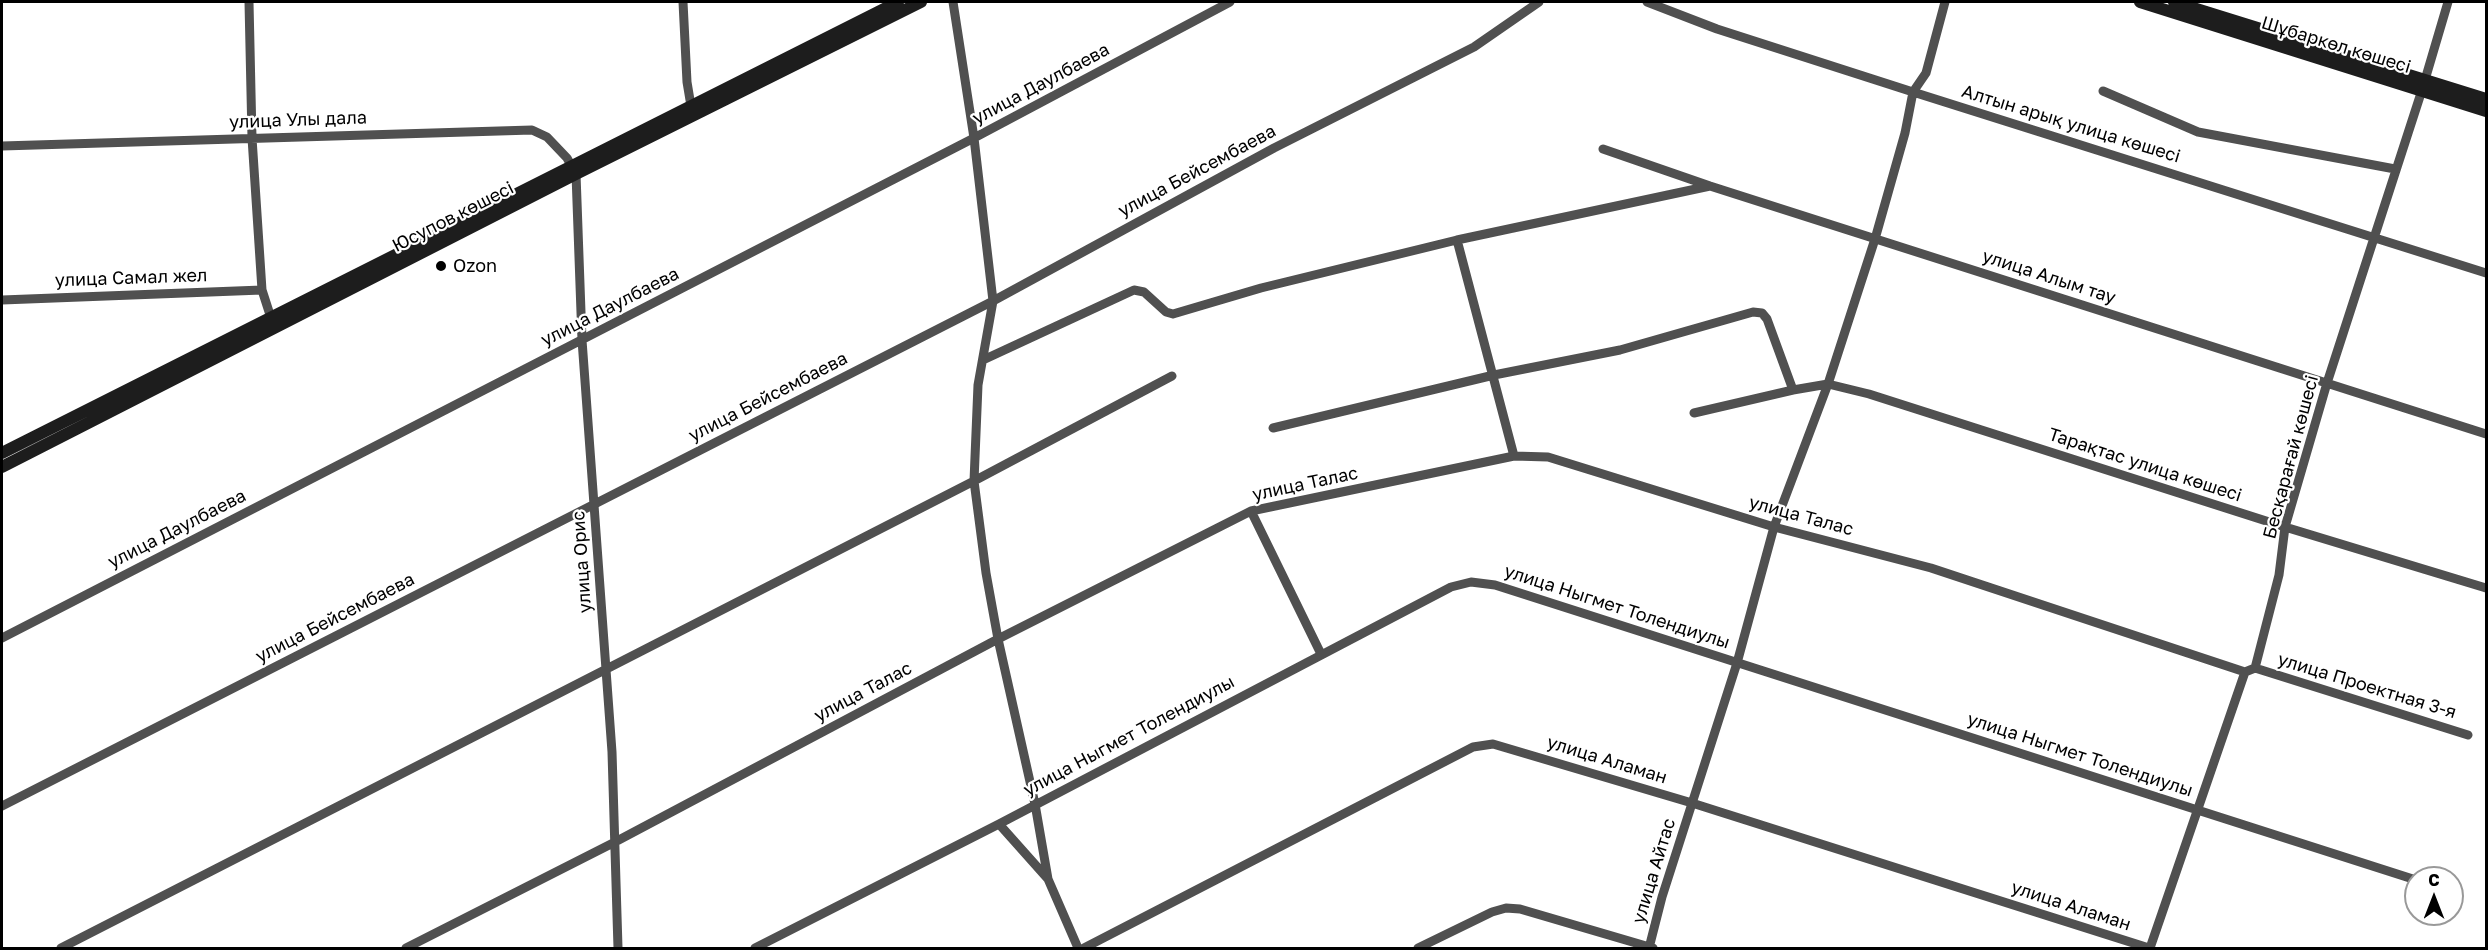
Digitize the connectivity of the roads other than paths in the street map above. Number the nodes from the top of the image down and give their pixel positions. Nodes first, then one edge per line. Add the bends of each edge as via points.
1 (249, 2) edge
2 (683, 2) edge
3 (898, 2) edge
4 (921, 2) edge
5 (953, 2) edge
6 (1230, 2) edge
7 (1539, 2) edge
8 (1647, 2) edge
9 (1946, 2) edge
10 (2140, 2) edge
11 (2174, 2) edge
12 (2448, 2) edge
13 (2424, 85) junction
14 (2103, 91) dead end
15 (1913, 92) junction
16 (2487, 99) edge
17 (694, 110) junction
18 (2487, 111) edge
19 (252, 138) junction
20 (974, 138) junction
21 (2, 147) edge
22 (1603, 149) dead end
23 (2396, 169) junction
24 (574, 170) junction
25 (1710, 186) junction
26 (2375, 236) junction
27 (1875, 239) junction
28 (1457, 240) junction
29 (2487, 273) edge
30 (262, 290) junction
31 (2, 300) edge
32 (993, 301) junction
33 (271, 317) junction
34 (274, 330) junction
35 (582, 340) junction
36 (982, 360) junction
37 (1494, 375) junction
38 (1172, 376) dead end
39 (2327, 383) junction
40 (1828, 384) junction
41 (1793, 390) junction
42 (1694, 413) dead end
43 (1273, 428) dead end
44 (2487, 434) edge
45 (2, 453) edge
46 (1514, 456) junction
47 (2, 467) edge
48 (974, 481) junction
49 (595, 504) junction
50 (1251, 512) junction
51 (1774, 527) junction
52 (2285, 527) junction
53 (2487, 588) edge
54 (2, 638) edge
55 (998, 639) junction
56 (1321, 654) junction
57 (1737, 663) junction
58 (2255, 668) junction
59 (606, 670) junction
60 (2245, 672) junction
61 (2468, 735) dead end
62 (1692, 803) junction
63 (1035, 804) junction
64 (2, 806) edge
65 (2197, 810) junction
66 (999, 824) junction
67 (615, 842) junction
68 (2404, 876) edge
69 (1048, 879) junction
70 (61, 948) edge
71 (406, 948) edge
72 (618, 948) edge
73 (755, 948) edge
74 (1078, 948) edge
75 (1084, 948) edge
76 (1418, 948) edge
77 (1650, 948) edge
78 (2149, 948) edge

1 - 19 street
2 - 17 street via 687,82
3 - 17 street, Юсупов көшесі
4 - 17 street, Юсупов көшесі
5 - 20 street
6 - 20 street, улица Даулбаева
7 - 32 street, улица Бейсембаева via 1474,47 1264,154
8 - 15 street, Алтын арық улица көшесі via 1717,29
9 - 15 street, улица Айтас via 1926,73
10 - 13 street, Шұбаркөл көшесі
11 - 13 street, Шұбаркөл көшесі
12 - 13 street, Бесқарағай көшесі
13 - 16 street, Шұбаркөл көшесі
13 - 18 street, Шұбаркөл көшесі
13 - 23 street, Бесқарағай көшесі
14 - 23 street via 2198,132
15 - 26 street, Алтын арық улица көшесі
15 - 27 street, улица Айтас
17 - 24 street, Юсупов көшесі
19 - 21 street, улица Улы дала
19 - 24 street, улица Улы дала via 532,130 547,137
19 - 30 street
20 - 32 street
20 - 35 street, улица Даулбаева
22 - 25 street, улица Алым тау
23 - 26 street, Бесқарағай көшесі
24 - 33 street, Юсупов көшесі
24 - 34 street, Юсупов көшесі
24 - 35 street, улица Орис
25 - 27 street, улица Алым тау
25 - 28 street
26 - 29 street, Алтын арық улица көшесі
26 - 39 street, Бесқарағай көшесі
27 - 39 street, улица Алым тау
27 - 40 street, улица Айтас
28 - 36 street via 1173,314 1144,292 1134,290
28 - 37 street
30 - 31 street, улица Самал жел
30 - 33 street
32 - 36 street
32 - 49 street, улица Бейсембаева
33 - 34 street
33 - 45 street, Юсупов көшесі
34 - 47 street, Юсупов көшесі
35 - 49 street, улица Орис
35 - 54 street, улица Даулбаева
36 - 48 street
37 - 41 street via 1620,350 1754,312 1767,319
37 - 43 street
37 - 46 street
38 - 48 street
39 - 44 street, улица Алым тау
39 - 52 street, Бесқарағай көшесі
40 - 41 street
40 - 51 street, улица Айтас
40 - 52 street, Тарақтас улица көшесі
41 - 42 street
46 - 50 street, улица Талас
46 - 51 street, улица Талас via 1548,457
48 - 55 street
48 - 59 street
49 - 59 street, улица Орис
49 - 64 street, улица Бейсембаева
50 - 55 street, улица Талас
50 - 56 street
51 - 57 street, улица Айтас
51 - 60 street, улица Талас via 1931,568
52 - 53 street, Тарақтас улица көшесі
52 - 58 street, Бесқарағай көшесі via 2279,575
55 - 63 street
55 - 67 street, улица Талас
56 - 57 street, улица Ныгмет Толендиулы via 1451,587 1471,582 1495,585
56 - 63 street, улица Ныгмет Толендиулы
57 - 62 street, улица Айтас
57 - 65 street, улица Ныгмет Толендиулы
58 - 60 street
58 - 61 street, улица Проектная 3-я
59 - 67 street, улица Орис
59 - 70 street
60 - 65 street
62 - 75 street, улица Аламан via 1514,749 1493,744 1473,747
62 - 77 street, улица Айтас
62 - 78 street, улица Аламан
63 - 66 street, улица Ныгмет Толендиулы
63 - 69 street
65 - 68 street, улица Ныгмет Толендиулы
65 - 78 street
66 - 69 street
66 - 73 street, улица Ныгмет Толендиулы
67 - 71 street, улица Талас
67 - 72 street, улица Орис
69 - 74 street
76 - 77 street via 1506,908

